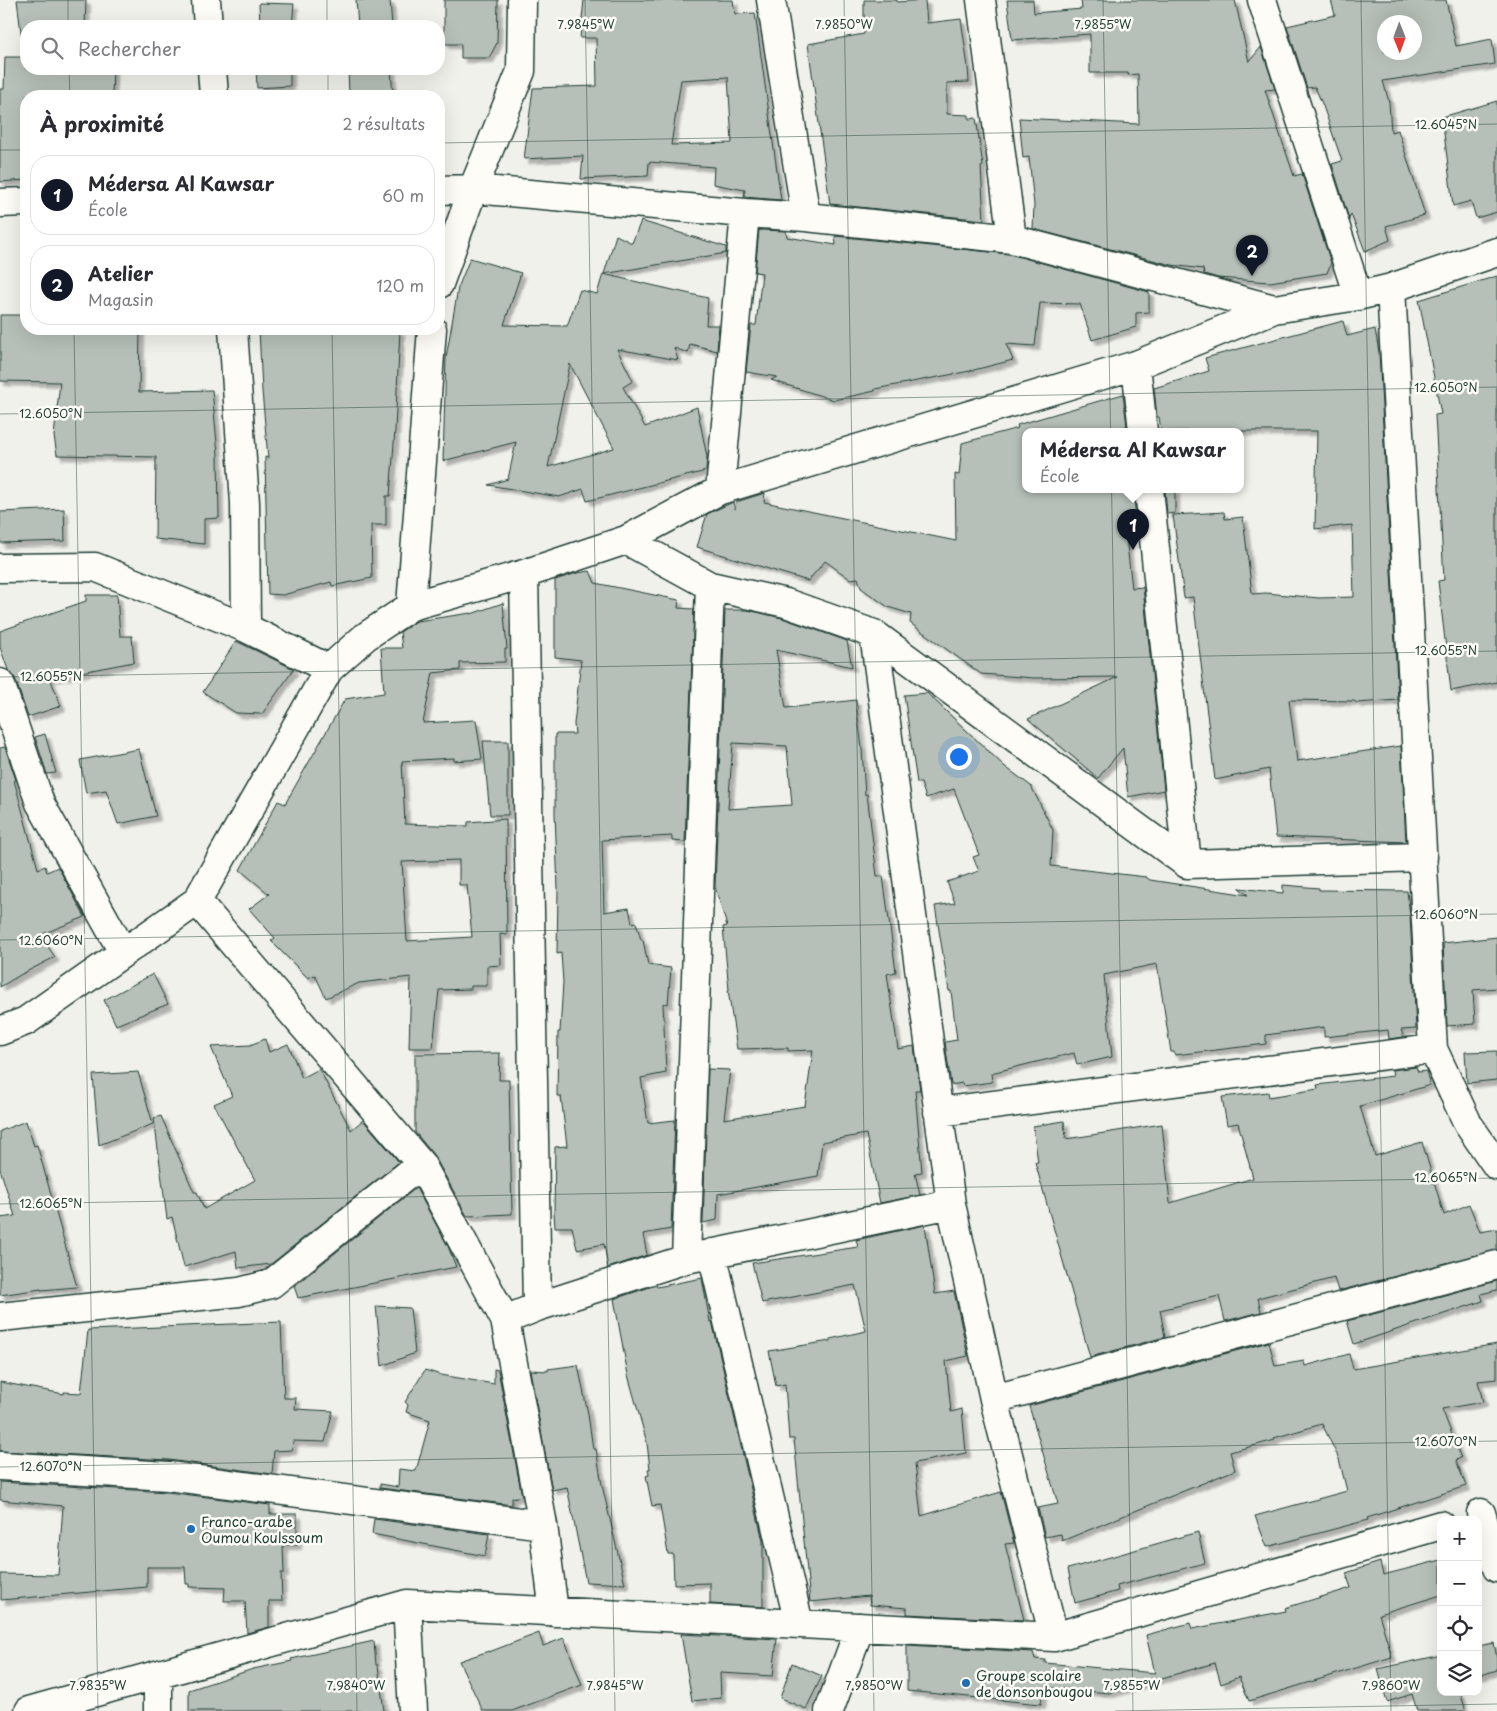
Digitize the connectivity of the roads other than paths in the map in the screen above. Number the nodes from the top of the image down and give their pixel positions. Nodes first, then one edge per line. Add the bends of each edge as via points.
1 (206, 0) edge
2 (522, 0) edge
3 (772, 0) edge
4 (981, 0) edge
5 (1270, 2) edge
6 (208, 20) edge
7 (212, 75) edge
8 (214, 90) edge
9 (473, 189) junction
10 (445, 190) edge
11 (20, 202) edge
12 (0, 203) edge
13 (745, 213) junction
14 (806, 217) junction
15 (1012, 239) junction
16 (1497, 252) edge
17 (445, 267) edge
18 (1391, 288) junction
19 (1358, 296) junction
20 (1274, 309) junction
21 (233, 335) edge
22 (432, 335) edge
23 (1136, 365) junction
24 (1143, 428) edge
25 (720, 490) junction
26 (1149, 493) edge
27 (626, 540) junction
28 (0, 568) edge
29 (524, 574) junction
30 (710, 586) junction
31 (411, 606) junction
32 (246, 628) junction
33 (874, 634) junction
34 (329, 669) junction
35 (0, 683) edge
36 (1423, 857) junction
37 (1187, 864) junction
38 (197, 901) junction
39 (123, 952) junction
40 (0, 1031) edge
41 (1434, 1049) junction
42 (938, 1112) junction
43 (421, 1164) junction
44 (1497, 1166) edge
45 (951, 1204) junction
46 (712, 1254) junction
47 (686, 1259) junction
48 (1497, 1265) edge
49 (537, 1306) junction
50 (0, 1317) edge
51 (505, 1320) junction
52 (994, 1399) junction
53 (0, 1466) edge
54 (1479, 1514) edge
55 (543, 1524) junction
56 (1437, 1526) edge
57 (1497, 1568) edge
58 (407, 1604) junction
59 (554, 1612) junction
60 (799, 1624) junction
61 (860, 1628) junction
62 (1054, 1637) junction
63 (158, 1674) junction
64 (29, 1711) edge
65 (158, 1711) edge
66 (413, 1711) edge
67 (829, 1711) edge

1 - 6 street
2 - 9 street via 521,71
3 - 14 street
4 - 15 street
5 - 19 street
7 - 8 street
9 - 10 street
9 - 13 street
9 - 17 street
11 - 12 street
13 - 14 street
13 - 25 street
14 - 15 street
15 - 20 street
16 - 18 street
18 - 19 street
18 - 36 street
19 - 20 street
20 - 23 street
21 - 32 street via 245,503
22 - 31 street
23 - 24 street
23 - 25 street
25 - 27 street
26 - 37 street
27 - 29 street
27 - 30 street
28 - 32 street via 96,567
29 - 31 street
29 - 49 street
30 - 33 street via 786,603
30 - 47 street
31 - 34 street via 365,637
32 - 34 street
33 - 37 street
33 - 42 street
34 - 38 street
35 - 39 street via 40,803
36 - 37 street
36 - 41 street
38 - 39 street
38 - 43 street
39 - 40 street via 26,1021
41 - 42 street
41 - 44 street via 1468,1124
42 - 45 street
43 - 50 street via 271,1284 238,1292
43 - 51 street
45 - 46 street
45 - 52 street
46 - 47 street
46 - 60 street
47 - 49 street
48 - 52 street
49 - 51 street
51 - 55 street
52 - 62 street
53 - 55 street via 168,1476
54 - 57 street
55 - 59 street
56 - 62 street
58 - 59 street
58 - 63 street
58 - 66 street
59 - 60 street
60 - 61 street
61 - 62 street
61 - 67 street
63 - 64 street
63 - 65 street

